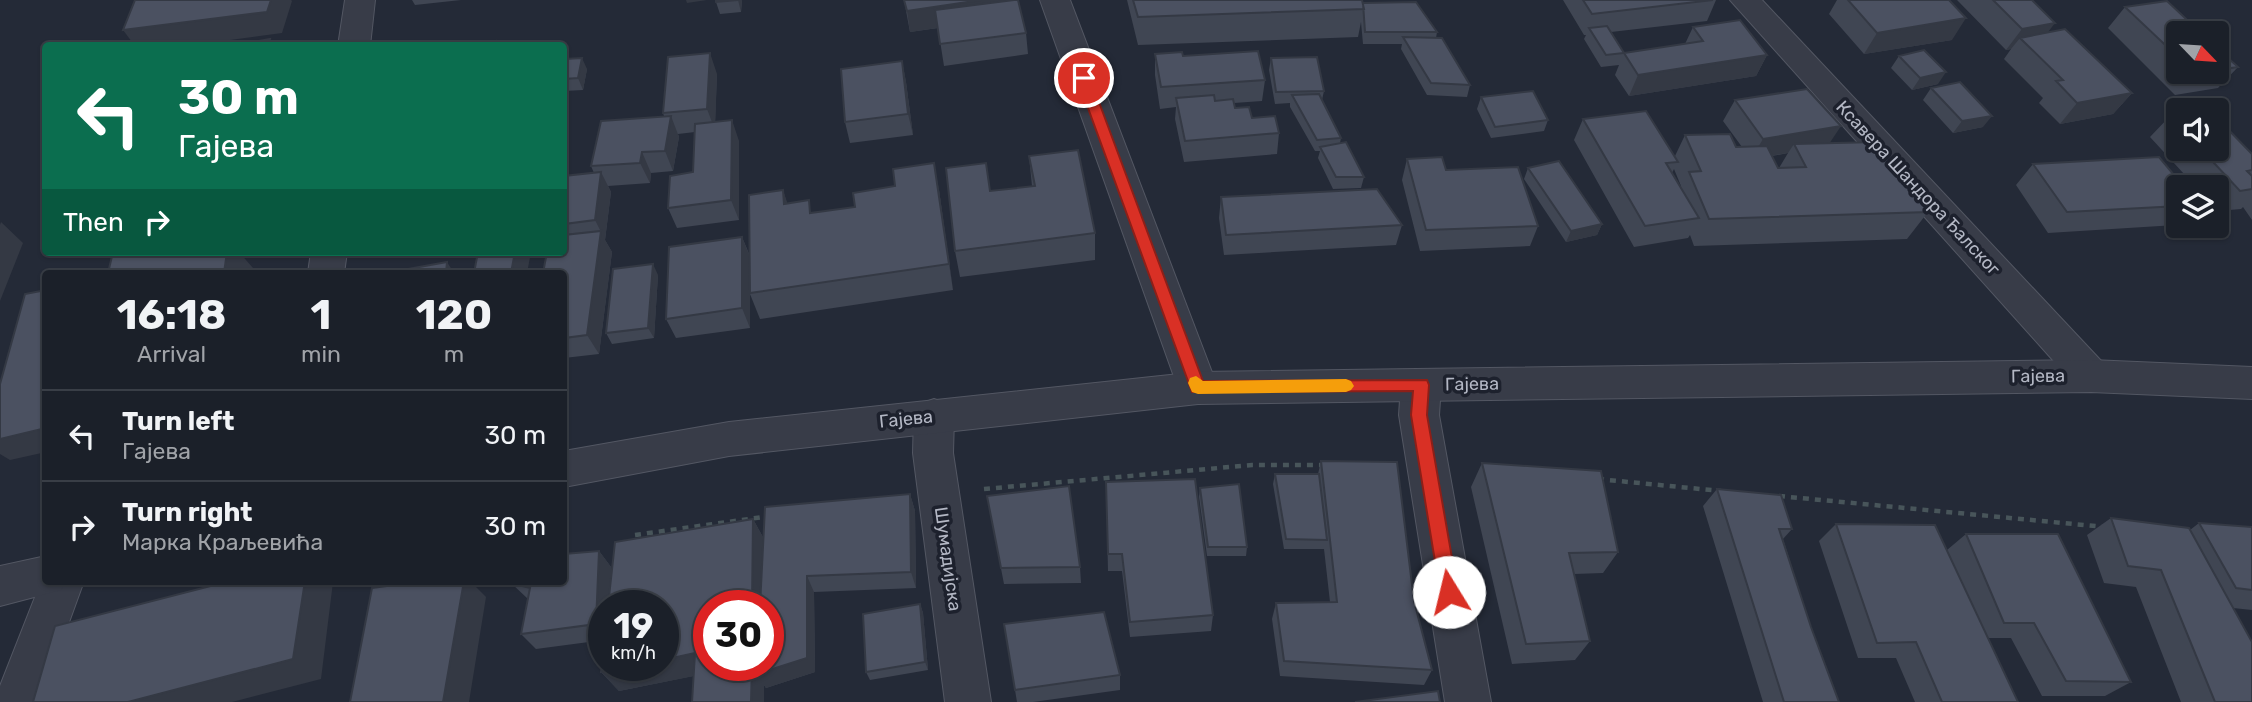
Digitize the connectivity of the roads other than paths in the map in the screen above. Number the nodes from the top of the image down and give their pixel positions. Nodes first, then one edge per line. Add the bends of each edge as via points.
1 (360, 0) edge
2 (1055, 0) edge
3 (1745, 0) edge
4 (355, 42) edge
5 (2091, 376) junction
6 (2252, 383) edge
7 (1421, 385) junction
8 (1198, 388) junction
9 (934, 416) junction
10 (567, 467) edge
11 (42, 577) edge
12 (61, 585) edge
13 (0, 586) edge
14 (17, 702) edge
15 (968, 702) edge
16 (1468, 702) edge

1 - 4 street
2 - 8 street
3 - 5 street, Ксавера Шандора Ђалског
5 - 6 street, Гајева
5 - 7 street, Гајева
7 - 8 street, Гајева
7 - 16 street via 1419,415
8 - 9 street, Гајева
9 - 10 street, Гајева via 729,439
9 - 15 street, Шумадијска via 933,453
11 - 13 street
12 - 14 street

